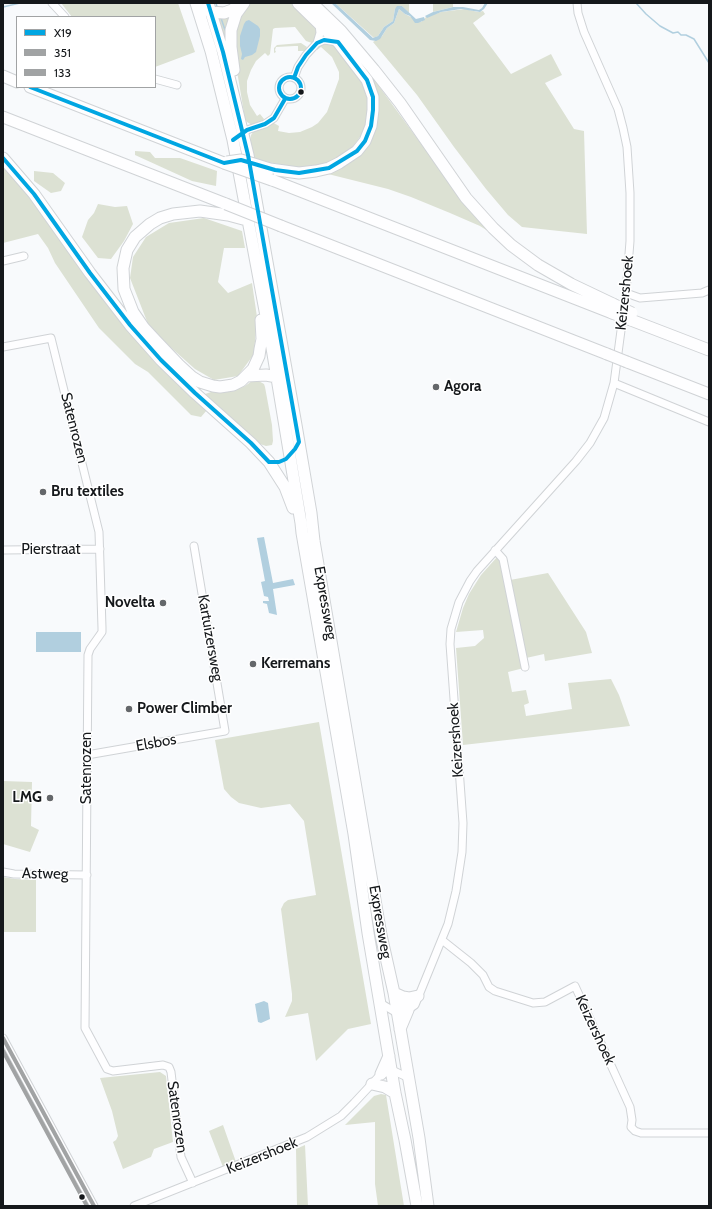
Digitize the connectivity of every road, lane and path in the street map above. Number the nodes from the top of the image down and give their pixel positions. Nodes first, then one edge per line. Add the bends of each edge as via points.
1 (52, 3) edge
2 (243, 3) edge
3 (298, 3) edge
4 (312, 3) edge
5 (576, 3) edge
6 (203, 6) edge
7 (63, 16) edge
8 (318, 22) junction
9 (338, 42) junction
10 (317, 43) junction
11 (3, 76) edge
12 (294, 78) junction
13 (156, 79) edge
14 (16, 82) edge
15 (177, 85) dead end
16 (33, 88) edge
17 (285, 99) junction
18 (236, 100) junction
19 (3, 117) edge
20 (243, 134) junction
21 (233, 140) junction
22 (3, 158) edge
23 (271, 174) junction
24 (227, 210) junction
25 (24, 256) dead end
26 (3, 261) edge
27 (259, 278) junction
28 (709, 290) edge
29 (626, 293) junction
30 (612, 309) junction
31 (3, 347) edge
32 (709, 350) edge
33 (247, 376) junction
34 (277, 377) junction
35 (614, 383) junction
36 (288, 384) junction
37 (709, 394) edge
38 (709, 422) edge
39 (299, 442) junction
40 (290, 456) junction
41 (269, 462) junction
42 (302, 533) junction
43 (194, 546) dead end
44 (3, 550) edge
45 (100, 550) junction
46 (495, 550) junction
47 (526, 667) dead end
48 (225, 731) joint
49 (87, 755) junction
50 (3, 872) edge
51 (87, 875) junction
52 (442, 940) junction
53 (394, 993) junction
54 (418, 996) junction
55 (380, 1003) junction
56 (398, 1010) junction
57 (382, 1017) junction
58 (3, 1038) edge
59 (391, 1076) junction
60 (395, 1093) junction
61 (709, 1133) edge
62 (193, 1183) junction
63 (94, 1206) edge
64 (134, 1206) edge
65 (417, 1206) edge
66 (428, 1206) edge

1 - 7 street
2 - 6 highway via 226,12
2 - 18 highway via 234,20 230,38 238,91
3 - 8 highway
4 - 30 highway via 341,31 374,70 466,198 493,228 538,265
5 - 29 street, Keizershoek via 584,32 618,109 627,147 630,241
6 - 18 highway, Expressweg
6 - 21 highway, Expressweg via 211,51
8 - 9 highway
8 - 10 street via 320,33
9 - 10 street via 324,40
9 - 23 highway via 367,80 373,97 371,126 365,140 357,151 328,168
10 - 12 street via 298,67
11 - 14 highway
12 - 17 street via 285,78 280,84 280,94
12 - 17 street via 301,85 301,93 293,100
13 - 15 street
16 - 23 highway, bridge via 220,161
17 - 20 street via 274,118
18 - 20 highway, Expressweg
19 - 24 highway
20 - 21 highway
20 - 36 highway, Expressweg
21 - 27 highway, Expressweg
22 - 41 highway via 34,194 130,325 161,360 252,443
23 - 30 highway
24 - 33 highway via 173,214 150,224 135,237 127,250 122,279 128,301 144,328 192,377 206,385 220,387 234,385
24 - 37 highway, bridge via 256,216
25 - 26 street
27 - 33 highway via 262,339 259,356
27 - 34 highway, Expressweg
28 - 29 street via 702,293 640,298
29 - 35 street, Keizershoek
30 - 32 highway, bridge via 632,316 646,326
31 - 45 street, Satenrozen via 51,338 99,529
33 - 34 highway
34 - 36 highway
34 - 40 highway, Expressweg
35 - 38 street
35 - 46 street, Keizershoek via 604,418 590,443
36 - 39 highway, Expressweg
39 - 40 highway
39 - 53 highway, Expressweg via 381,935
40 - 41 highway via 279,462
40 - 42 highway, Expressweg
41 - 42 highway via 292,501
42 - 55 highway, Expressweg via 354,834
43 - 48 street, Kartuizersweg
44 - 45 street, Pierstraat
45 - 49 street, Satenrozen via 102,628 88,653
46 - 47 street via 503,559
46 - 52 street, Keizershoek via 470,581 459,602 451,629 462,836 460,869 453,907
48 - 49 street, Elsbos
49 - 51 street, Satenrozen
50 - 51 street, Astweg
51 - 62 street, Satenrozen via 86,1031 107,1069 113,1071 163,1065 169,1067 182,1157
52 - 54 street, Keizershoek
52 - 61 street, Keizershoek via 484,975 489,987 495,991 534,1003 545,1002 575,986 630,1107 631,1127 635,1131
53 - 54 highway via 409,998
53 - 56 highway, Expressweg
54 - 56 street
54 - 56 street, Keizershoek via 414,1005
55 - 56 street
55 - 57 highway, Expressweg
56 - 57 street
56 - 59 highway via 400,1028
57 - 59 highway, Expressweg
58 - 63 street
59 - 60 highway
59 - 60 highway via 386,1087
59 - 62 street, Keizershoek via 340,1116 298,1142
59 - 66 highway via 419,1138
60 - 65 highway
62 - 64 street, Keizershoek

